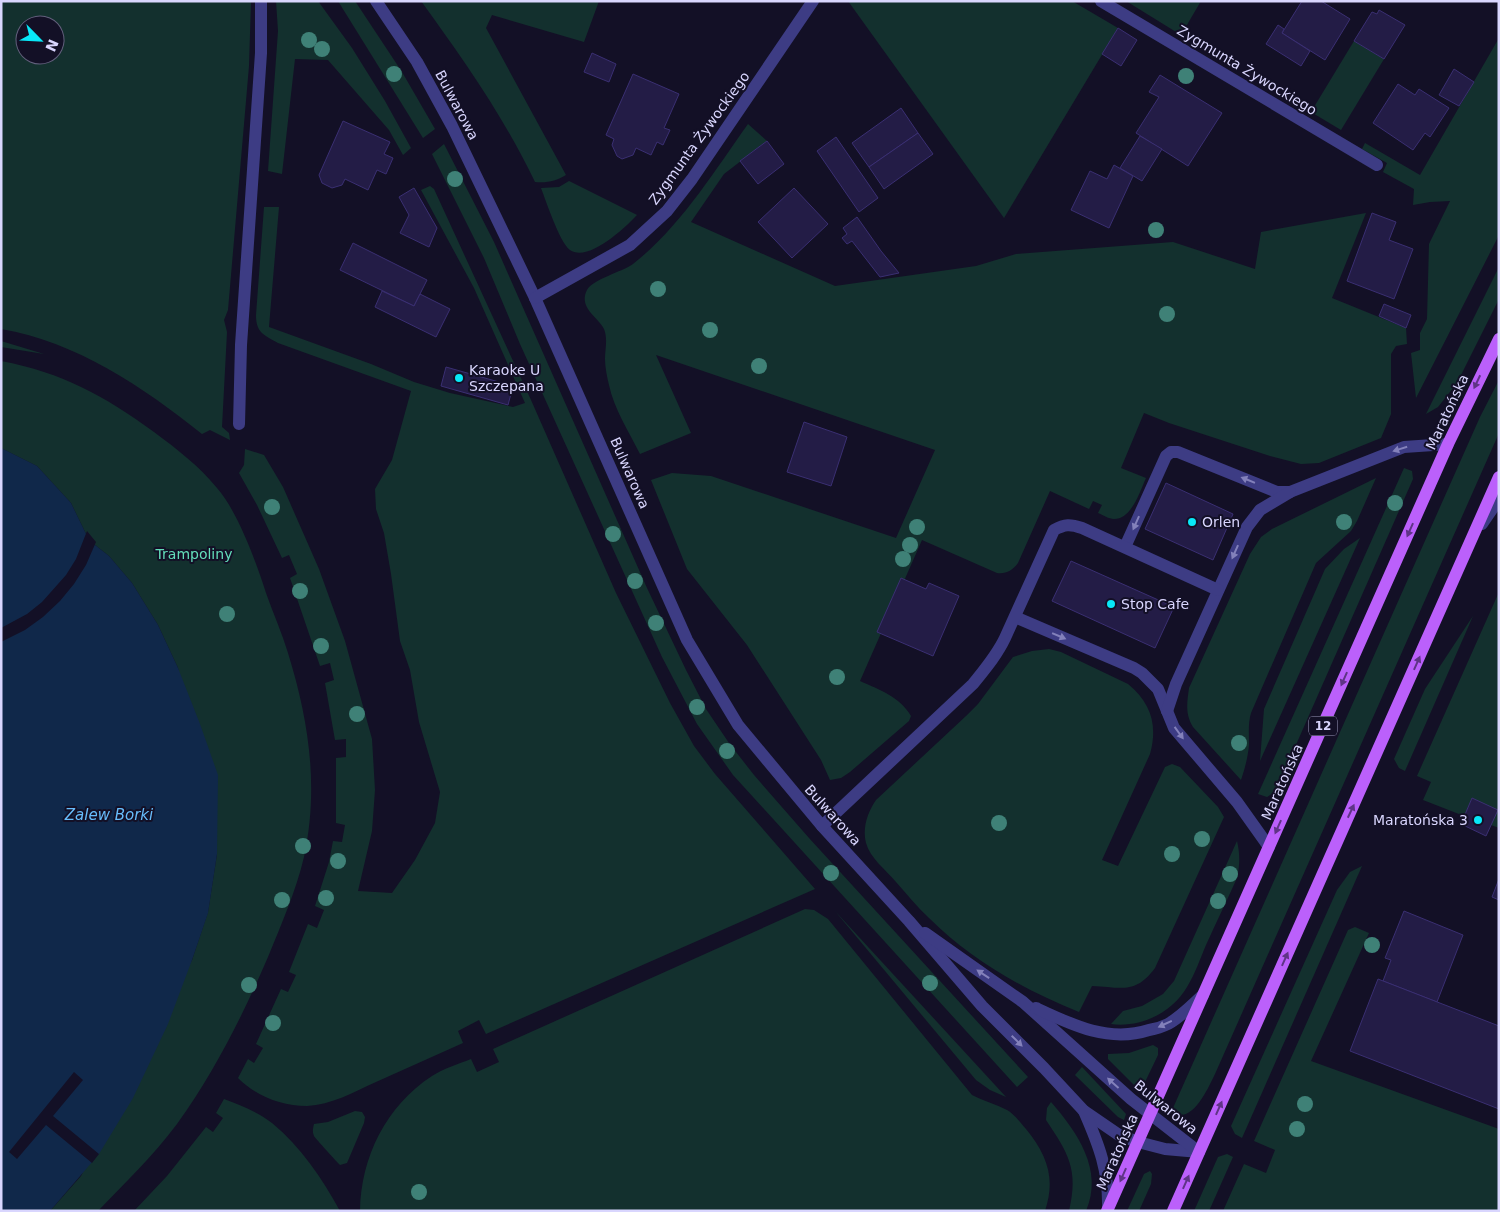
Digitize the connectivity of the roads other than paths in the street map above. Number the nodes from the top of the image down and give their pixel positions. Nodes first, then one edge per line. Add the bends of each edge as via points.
1 (261, 1) edge
2 (376, 1) edge
3 (813, 1) edge
4 (1101, 1) edge
5 (1378, 165) dead end
6 (535, 298) junction
7 (1499, 339) edge
8 (239, 424) dead end
9 (1448, 444) junction
10 (1499, 477) edge
11 (1290, 492) junction
12 (1499, 499) edge
13 (1473, 536) junction
14 (1125, 547) junction
15 (1218, 590) junction
16 (1015, 617) junction
17 (1167, 711) junction
18 (822, 826) junction
19 (1269, 848) junction
20 (909, 921) junction
21 (1203, 995) junction
22 (1023, 1002) junction
23 (1084, 1111) junction
24 (1150, 1115) junction
25 (1138, 1142) junction
26 (1199, 1152) junction
27 (1108, 1210) edge
28 (1173, 1211) edge

1 - 8 street via 261,53 241,345
2 - 6 street, Bulwarowa via 417,62 452,126
3 - 6 street, Zygmunta Żywockiego via 667,211 630,245
4 - 5 street, Zygmunta Żywockiego
6 - 18 street, Bulwarowa via 687,640 738,725
7 -> 9 main road, Maratońska / 12
9 -> 11 street via 1404,447
9 -> 19 main road, Maratońska / 12
10 - 13 main road
11 -> 14 street via 1277,492 1171,452 1166,456
11 -> 15 street via 1260,510 1253,518
12 - 13 street
26 -> 13 main road
14 - 15 street
14 - 16 street via 1069,524 1054,530
15 - 17 street
16 -> 17 street via 1134,668 1158,689
16 - 18 street via 998,652 973,684
17 -> 19 street via 1174,728 1237,802
18 - 20 street, Bulwarowa
19 - 21 main road, Maratońska / 12
22 -> 20 street, Bulwarowa
20 -> 23 street, Bulwarowa via 982,1006
21 -> 22 street via 1167,1025 1124,1035 1107,1035 1077,1026
21 - 24 main road, Maratońska / 12
24 -> 22 street, Bulwarowa
23 - 25 street, Bulwarowa via 1120,1135
23 - 27 street via 1106,1168
24 - 25 main road, Maratońska / 12
24 - 26 street, Bulwarowa
25 - 26 street, Bulwarowa via 1165,1149
25 -> 27 main road, Maratońska / 12
28 -> 26 main road

